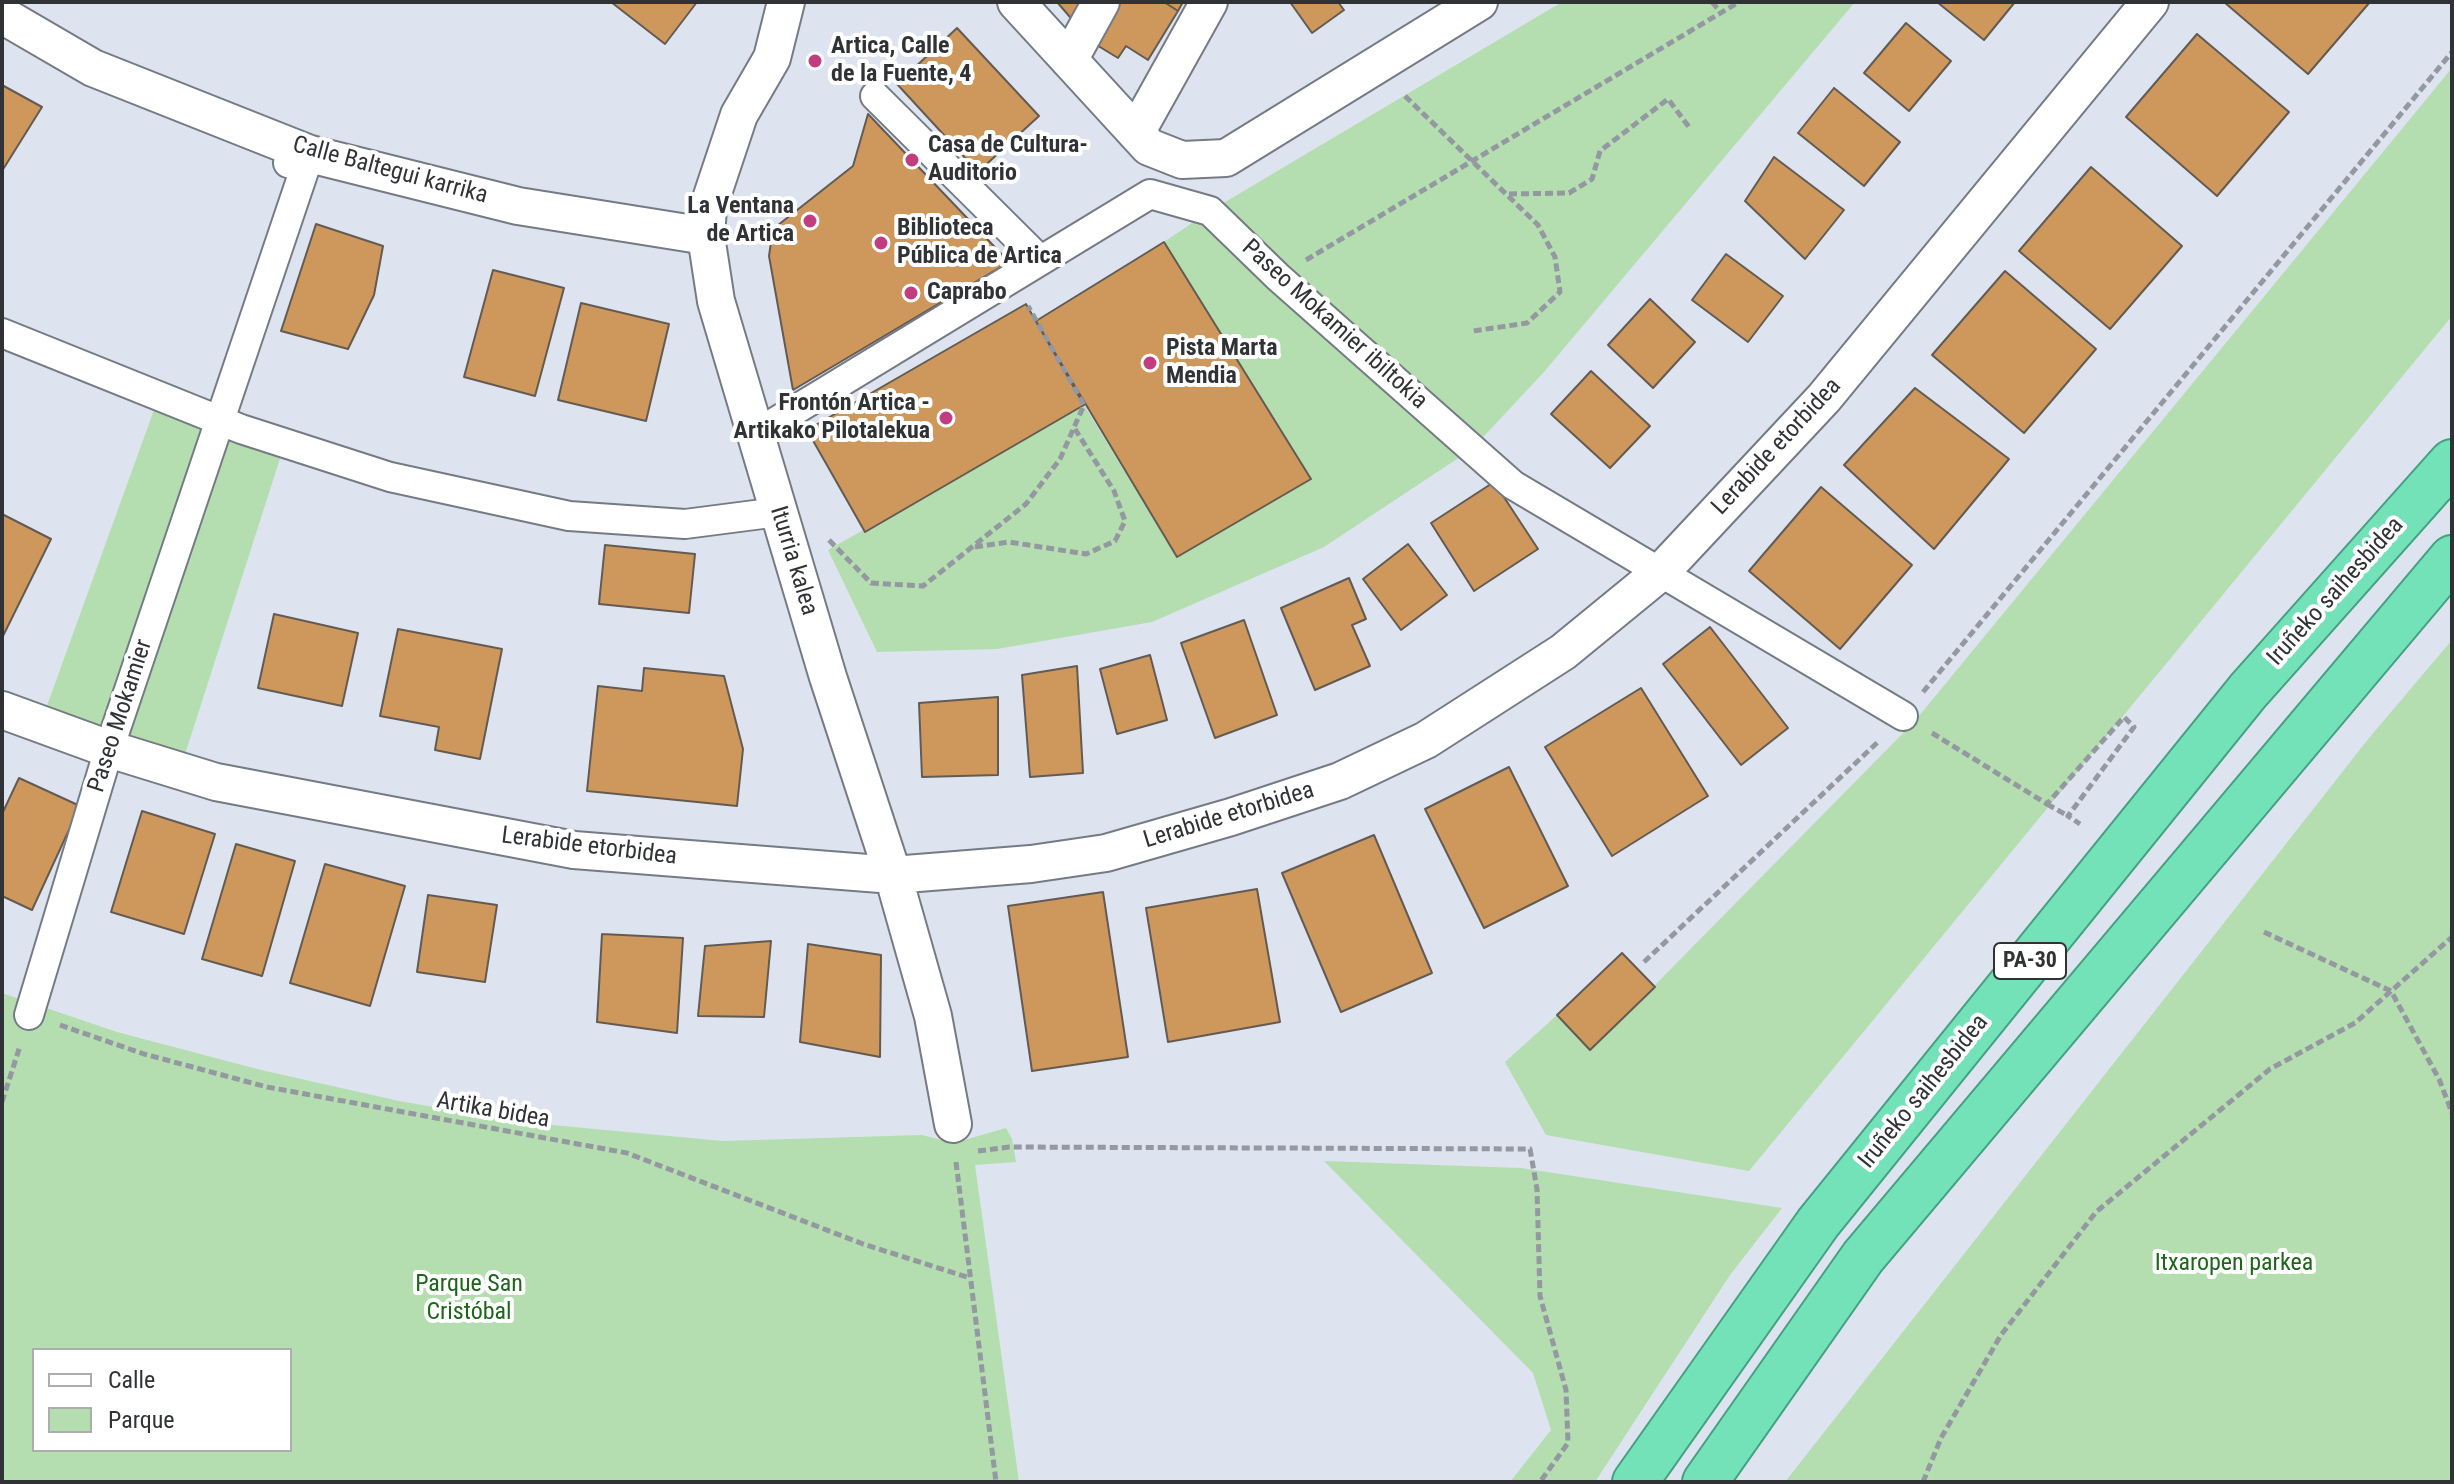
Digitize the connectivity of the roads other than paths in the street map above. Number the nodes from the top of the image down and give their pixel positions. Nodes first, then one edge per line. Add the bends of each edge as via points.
1 (786, 2) edge
2 (1016, 2) edge
3 (1101, 2) edge
4 (1209, 2) edge
5 (1479, 2) edge
6 (2150, 2) edge
7 (2, 15) edge
8 (1069, 60) junction
9 (875, 96) dead end
10 (1136, 133) junction
11 (293, 146) junction
12 (706, 236) junction
13 (1040, 260) junction
14 (2, 333) edge
15 (221, 420) junction
16 (754, 435) junction
17 (2452, 462) edge
18 (778, 512) junction
19 (2452, 558) edge
20 (1662, 571) junction
21 (2, 710) edge
22 (1903, 716) road end
23 (109, 749) junction
24 (893, 875) junction
25 (29, 1015) road end
26 (954, 1139) road end
27 (1635, 1482) edge
28 (1705, 1482) edge

1 - 12 street, Iturria kalea via 772,58 739,115 708,208
2 - 8 street
3 - 8 street
4 - 10 street
5 - 10 street via 1226,158 1182,160 1149,147
6 - 20 street, Lerabide etorbidea via 1824,398
7 - 11 street, Calle Baltegui karrika via 93,68
8 - 10 street
9 - 13 street
11 - 12 street, Calle Baltegui karrika via 518,206
11 - 15 street, Paseo Mokamier via 288,163 305,168
12 - 16 street, Iturria kalea via 716,301
13 - 16 street, Paseo Mokamier ibiltokia
13 - 20 street, Paseo Mokamier ibiltokia via 1150,194 1210,211 1513,485
14 - 15 street
15 - 18 street via 390,477 569,516 685,524
15 - 23 street, Paseo Mokamier
16 - 18 street, Iturria kalea
17 - 27 highway, Iruñeko saihesbidea / PA-30 via 2248,691 1818,1223
18 - 24 street, Iturria kalea
19 - 28 highway, PA-30 via 1863,1257
20 - 22 street, Paseo Mokamier ibiltokia
20 - 24 street, Lerabide etorbidea via 1563,652 1426,740 1340,781 1106,853
21 - 23 street, Lerabide etorbidea
23 - 24 street, Lerabide etorbidea via 179,773 279,797 574,850
23 - 25 street, Paseo Mokamier
24 - 26 street, Iturria kalea via 933,1016

